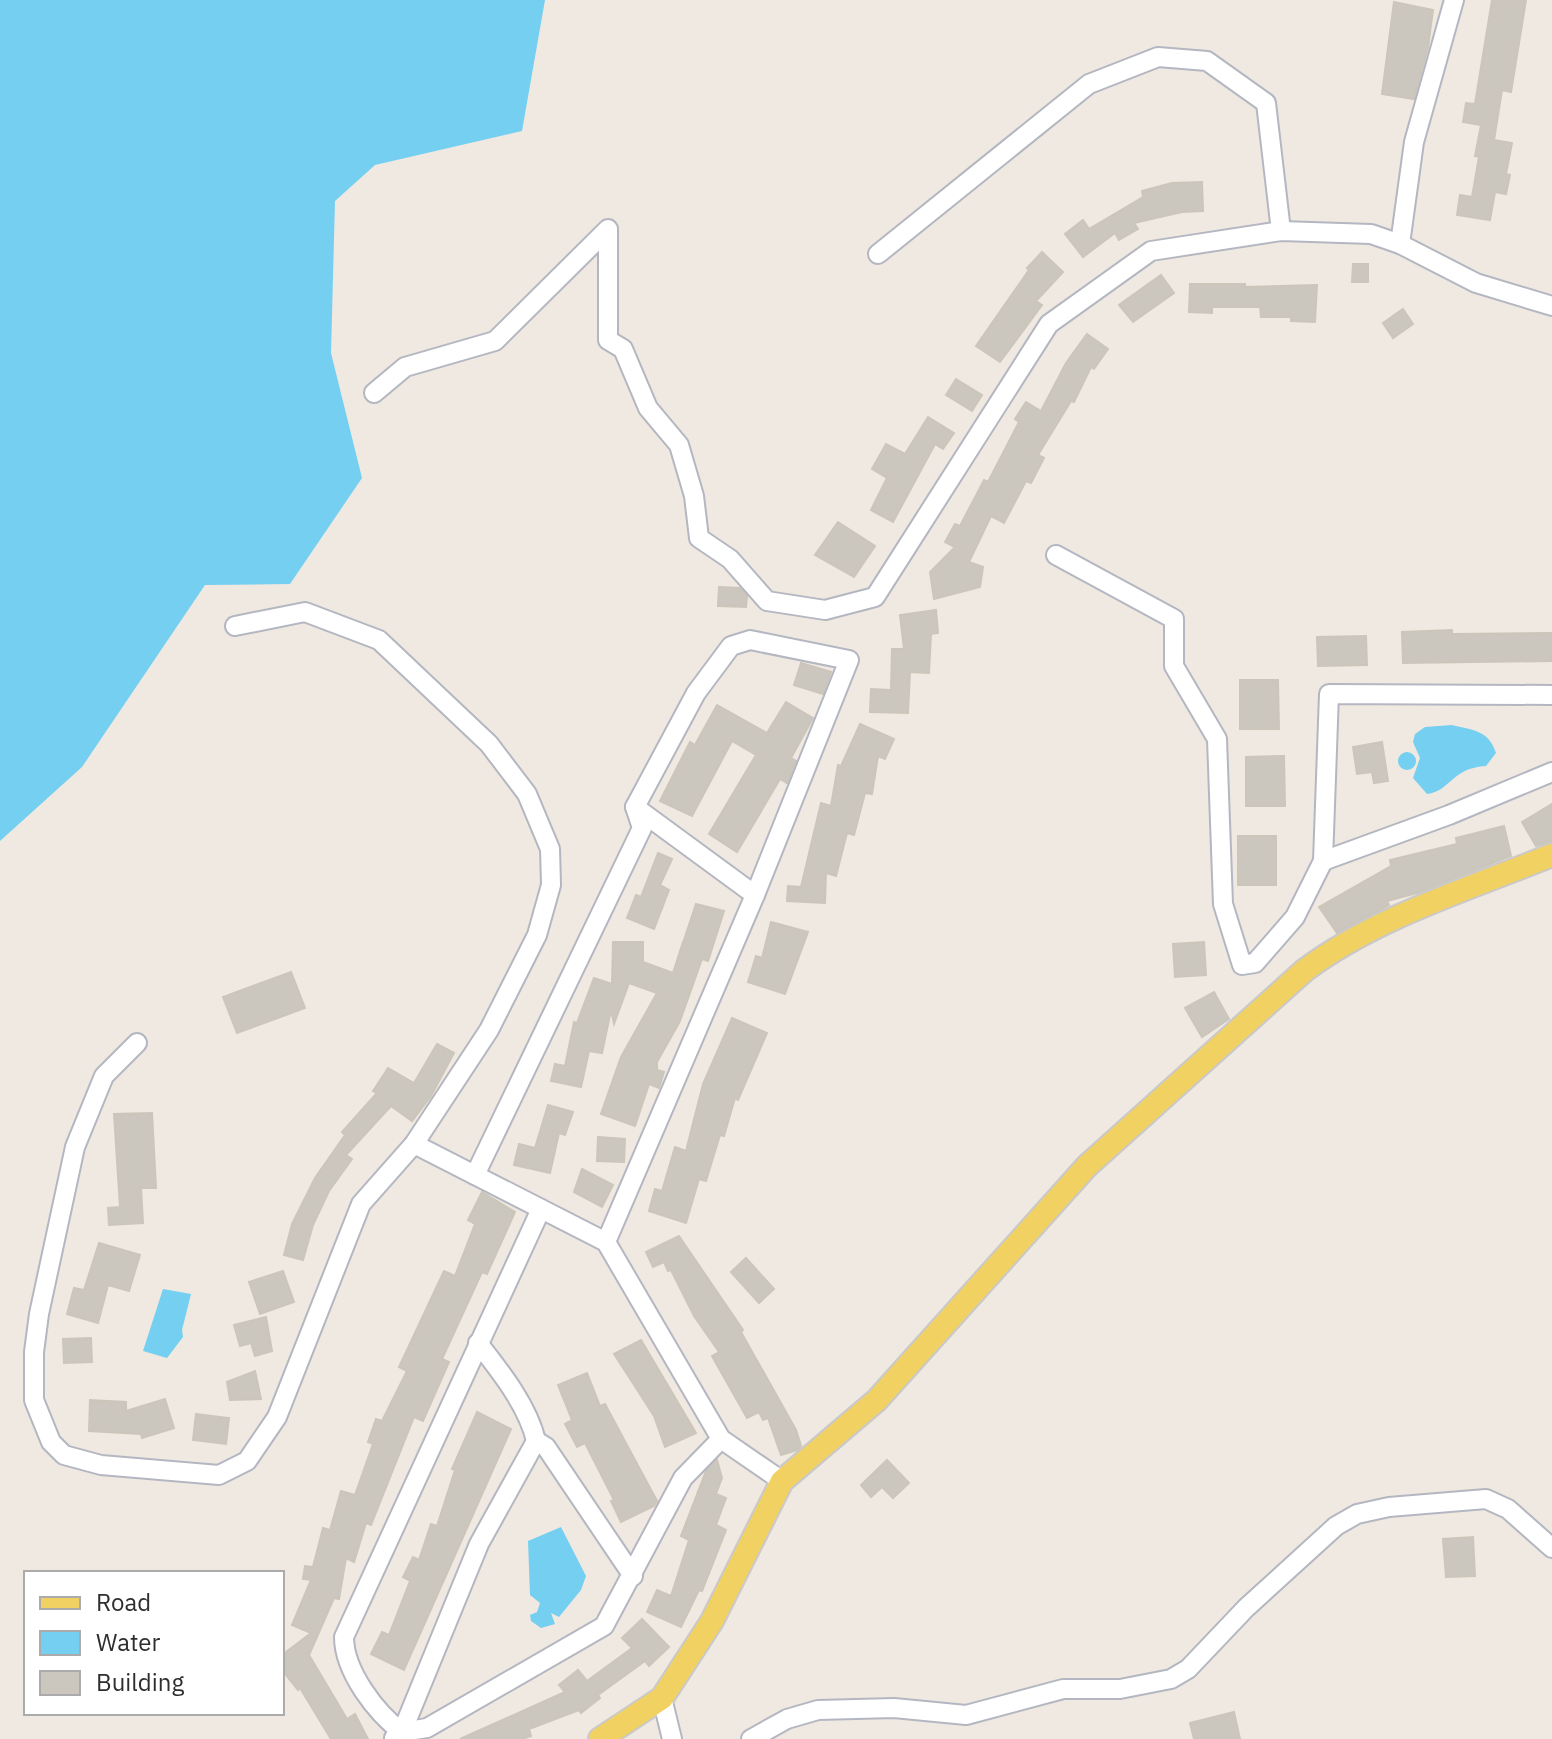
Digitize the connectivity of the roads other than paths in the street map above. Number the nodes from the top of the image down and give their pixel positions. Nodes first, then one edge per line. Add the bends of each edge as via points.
1 (1454, 0) edge
2 (1281, 231) junction
3 (1400, 244) junction
4 (878, 254) dead end
5 (1552, 306) edge
6 (374, 393) dead end
7 (1056, 555) dead end
8 (235, 626) dead end
9 (1552, 695) edge
10 (1552, 772) edge
11 (635, 807) junction
12 (1552, 855) edge
13 (1323, 861) junction
14 (755, 895) junction
15 (137, 1043) dead end
16 (414, 1144) junction
17 (475, 1175) junction
18 (541, 1209) junction
19 (606, 1242) junction
20 (478, 1343) junction
21 (721, 1439) junction
22 (536, 1441) junction
23 (782, 1481) junction
24 (1552, 1548) edge
25 (633, 1576) junction
26 (662, 1698) junction
27 (398, 1735) edge
28 (600, 1739) edge
29 (672, 1739) edge
30 (751, 1739) edge

1 - 3 street via 1414,142
2 - 3 street via 1371,234
2 - 4 street via 1266,103 1207,61 1158,57 1089,84
2 - 6 street via 1151,251 1049,324 875,597 825,610 767,601 730,559 699,538 679,445 648,408 623,349 608,340 608,229 495,341 405,367
3 - 5 street via 1476,283
7 - 13 street via 1174,619 1174,666 1217,739 1223,904 1242,965 1255,963 1295,917
8 - 16 street via 305,612 379,640 489,744 527,794 550,849 551,885 537,935 489,1030
9 - 13 street via 1329,694
10 - 13 street
11 - 14 street
11 - 14 street via 696,693 731,646 750,640 849,660
11 - 17 street via 642,828
12 - 23 main road via 1368,930 1305,970 1087,1166 877,1400
14 - 19 street
15 - 16 street via 104,1076 75,1147 39,1314 34,1400 51,1442 64,1455 188,1475 219,1475 247,1461 277,1417 361,1204
16 - 17 street
17 - 18 street
18 - 19 street
18 - 20 street
19 - 21 street
20 - 22 street via 499,1369
20 - 27 street via 344,1637 344,1655
21 - 23 street
21 - 25 street via 683,1478
22 - 25 street via 546,1447
22 - 27 street via 479,1544
23 - 26 main road via 712,1621
24 - 30 street via 1508,1509 1486,1499 1357,1514 1336,1526 1188,1669 1171,1679 1120,1689 1063,1689 966,1715 894,1708 818,1710 787,1719
25 - 27 street via 604,1626 427,1728
26 - 28 main road
26 - 29 street

